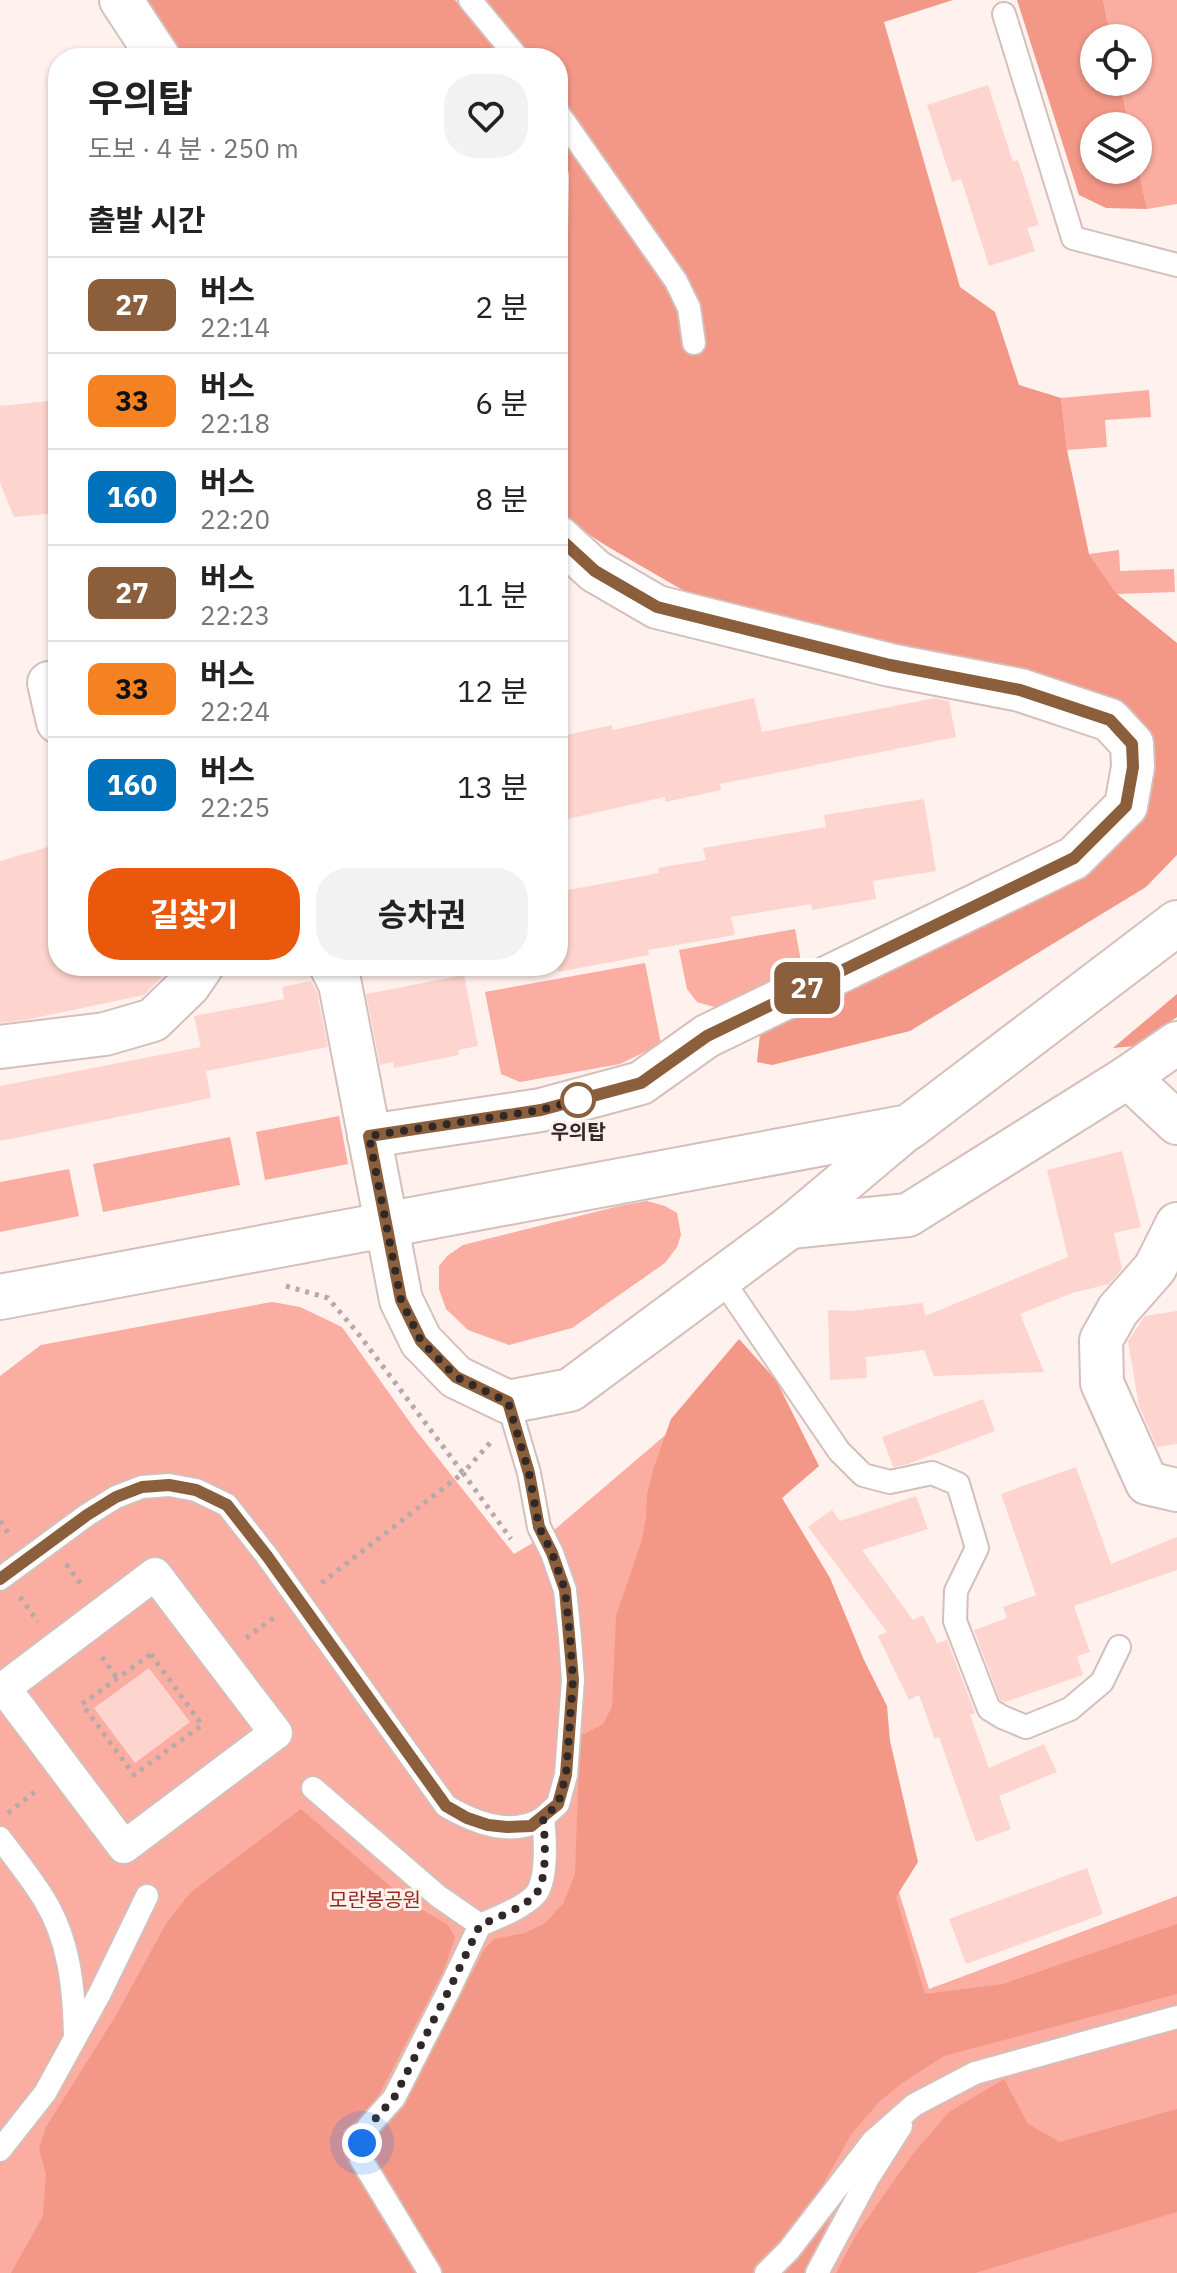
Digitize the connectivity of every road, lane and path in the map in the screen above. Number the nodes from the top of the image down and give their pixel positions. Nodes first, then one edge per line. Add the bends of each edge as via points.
1 (121, 0) edge
2 (470, 0) edge
3 (1004, 14) dead end
4 (152, 48) edge
5 (510, 48) edge
6 (568, 127) edge
7 (1177, 265) edge
8 (694, 343) dead end
9 (568, 546) edge
10 (1177, 923) edge
11 (195, 976) edge
12 (336, 976) edge
13 (1177, 1043) edge
14 (0, 1047) edge
15 (1128, 1077) junction
16 (1177, 1123) edge
17 (909, 1127) junction
18 (369, 1136) junction
19 (385, 1224) junction
20 (1177, 1224) edge
21 (790, 1227) junction
22 (721, 1278) junction
23 (274, 1283) dead end
24 (0, 1297) edge
25 (508, 1402) junction
26 (463, 1473) junction
27 (1177, 1490) edge
28 (539, 1527) junction
29 (155, 1574) joint
30 (0, 1579) edge
31 (309, 1592) dead end
32 (281, 1612) dead end
33 (236, 1646) dead end
34 (1119, 1647) dead end
35 (100, 1655) dead end
36 (117, 1679) junction
37 (48, 1781) dead end
38 (313, 1788) dead end
39 (543, 1818) junction
40 (0, 1819) edge
41 (0, 1838) edge
42 (147, 1896) dead end
43 (480, 1925) junction
44 (1177, 2017) edge
45 (75, 2039) junction
46 (914, 2105) junction
47 (0, 2150) edge
48 (430, 2273) edge
49 (766, 2273) edge
50 (817, 2273) edge

1 - 4 street
2 - 5 lane
3 - 7 lane via 1073,238
6 - 8 lane via 676,281 689,308
9 - 18 street via 595,571 657,607 890,665 1020,690 1110,720 1132,744 1126,806 1074,858 707,1036 641,1083 541,1110
10 - 17 main road
11 - 14 street via 153,1020 105,1034
12 - 18 street
13 - 15 street
15 - 16 street
15 - 21 street via 908,1215
17 - 19 main road
17 - 21 street
18 - 19 street
19 - 24 main road
19 - 25 street via 401,1300 421,1341 456,1377
20 - 27 street via 1155,1268 1118,1310 1101,1340 1102,1383 1147,1483
21 - 22 street
22 - 25 street via 570,1390
22 - 34 lane via 839,1451 863,1475 890,1482 932,1473 958,1484 977,1548 956,1591 955,1621 989,1709 1026,1727 1070,1709 1102,1682
23 - 26 path via 328,1298
25 - 26 path via 493,1440
25 - 28 lane
26 - 28 path via 514,1544
26 - 31 path
28 - 39 lane via 565,1590 573,1680 566,1775 558,1804
29 - 29 street via 4,1688 124,1847 276,1733
30 - 39 lane via 116,1497 142,1487 196,1490 227,1505 446,1806 488,1825 531,1826
32 - 33 path
35 - 36 path
36 - 36 path via 151,1654 202,1725 134,1775 82,1704
37 - 40 path
38 - 43 lane via 438,1896
39 - 43 lane via 545,1843 536,1893
41 - 45 lane via 46,1901 61,1935 74,1991
42 - 45 lane
43 - 48 lane via 394,2098 368,2127 362,2143 361,2159
44 - 46 lane via 975,2073
45 - 47 lane via 45,2093
46 - 49 lane via 873,2141
46 - 50 lane

